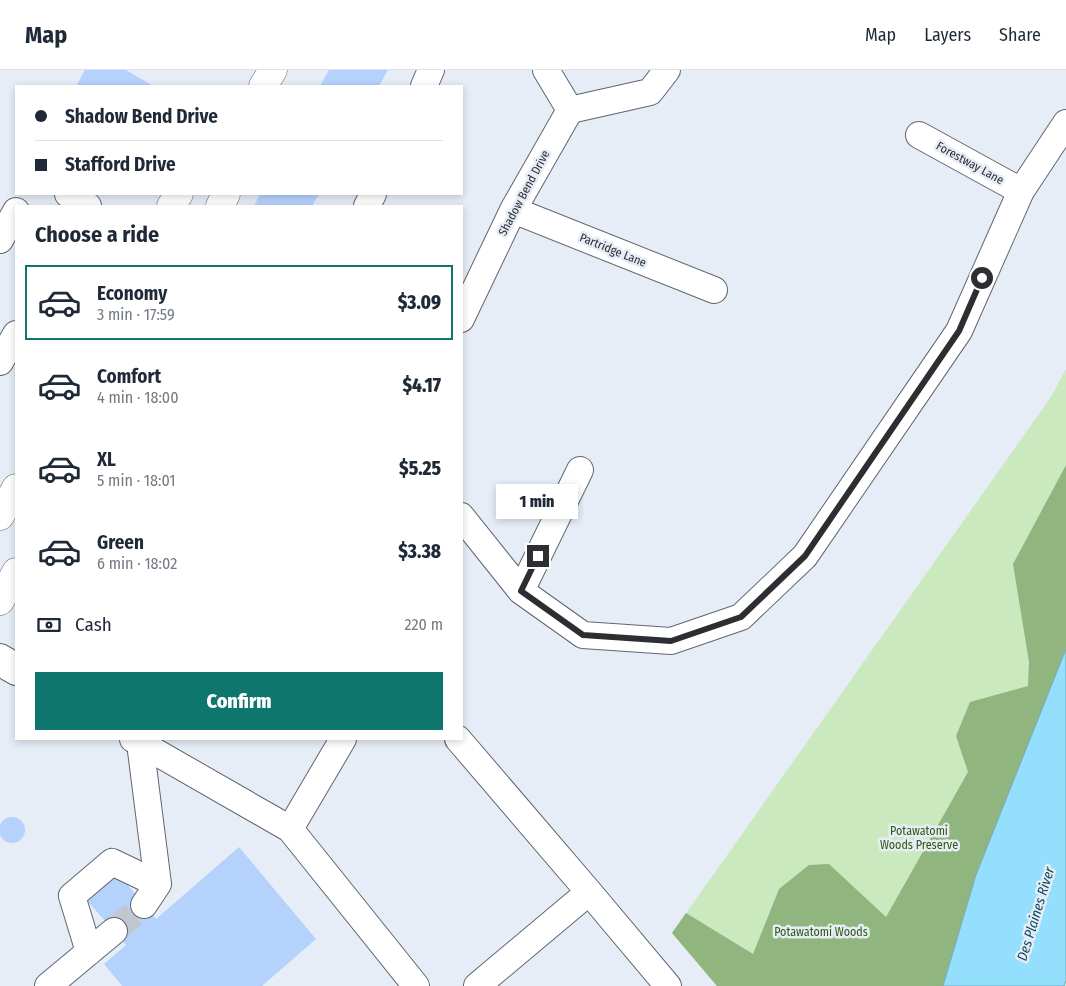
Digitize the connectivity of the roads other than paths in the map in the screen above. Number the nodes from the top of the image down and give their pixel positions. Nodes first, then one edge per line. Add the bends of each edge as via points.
1 (273, 70) edge
2 (431, 70) edge
3 (546, 70) edge
4 (667, 70) edge
5 (264, 85) edge
6 (424, 85) edge
7 (570, 110) junction
8 (1066, 123) edge
9 (919, 135) dead end
10 (1021, 191) junction
11 (70, 195) edge
12 (86, 205) edge
13 (512, 210) junction
14 (15, 214) edge
15 (0, 240) edge
16 (714, 290) dead end
17 (463, 315) edge
18 (15, 336) edge
19 (1, 360) edge
20 (580, 470) dead end
21 (15, 490) edge
22 (1, 514) edge
23 (463, 518) edge
24 (15, 574) edge
25 (521, 591) junction
26 (0, 601) edge
27 (342, 740) edge
28 (459, 740) edge
29 (136, 741) edge
30 (290, 829) junction
31 (589, 892) junction
32 (114, 931) tunnel mouth
33 (89, 952) junction
34 (48, 986) edge
35 (416, 986) edge
36 (477, 986) edge
37 (668, 986) edge

1 - 5 main road
2 - 6 street
3 - 7 street
4 - 7 street via 650,92
7 - 13 street, Shadow Bend Drive
8 - 10 street
9 - 10 street, Forestway Lane
10 - 25 street via 959,331 805,556 741,617 671,641 583,635
11 - 12 street
13 - 16 street, Partridge Lane
13 - 17 street, Shadow Bend Drive
14 - 15 street
18 - 19 street
20 - 25 street
21 - 22 main road
23 - 25 street
24 - 26 main road
27 - 30 street
28 - 31 street
29 - 30 street
29 - 33 street via 151,894 112,862 72,896
30 - 35 street
31 - 36 street
31 - 37 street
32 - 33 street
33 - 34 street

